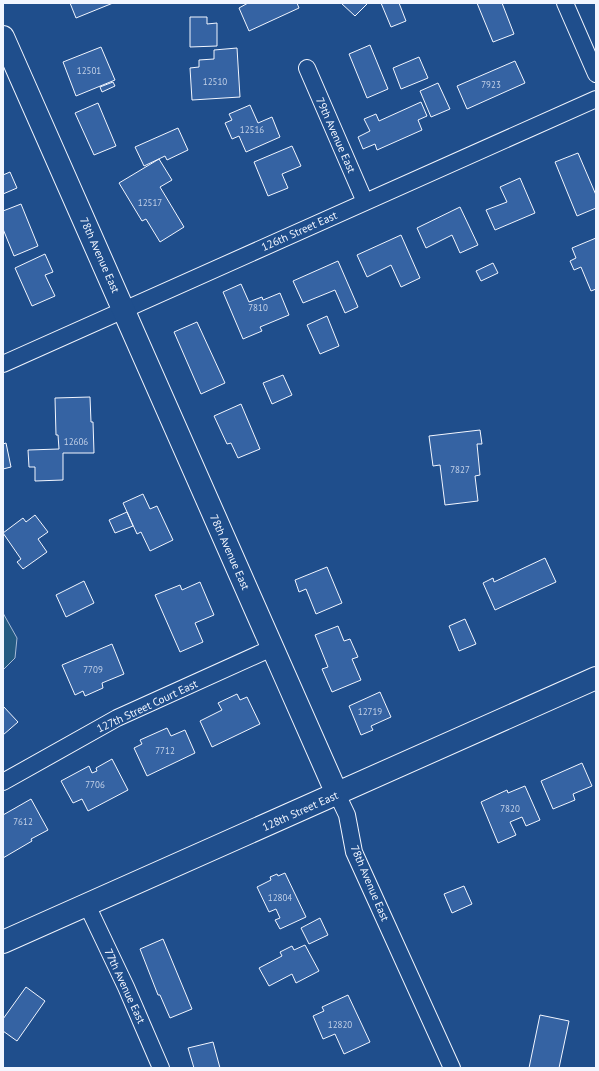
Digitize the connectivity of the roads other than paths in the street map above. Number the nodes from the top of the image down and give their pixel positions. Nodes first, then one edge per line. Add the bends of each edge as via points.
1 (565, 3) edge
2 (3, 37) edge
3 (306, 68) dead end
4 (596, 74) edge
5 (596, 99) edge
6 (365, 202) junction
7 (124, 309) junction
8 (3, 364) edge
9 (272, 648) junction
10 (596, 678) edge
11 (3, 782) edge
12 (337, 794) junction
13 (87, 905) junction
14 (3, 942) edge
15 (161, 1068) edge
16 (452, 1068) edge

1 - 4 street
2 - 7 street, 78th Avenue East
3 - 6 street, 79th Avenue East
5 - 6 street, 126th Street East
6 - 7 street, 126th Street East
7 - 8 street, 126th Street East
7 - 9 street, 78th Avenue East
9 - 11 street, 127th Street Court East via 117,718
9 - 12 street, 78th Avenue East
10 - 12 street, 128th Street East
12 - 13 street, 128th Street East
12 - 16 street, 78th Avenue East via 346,815 354,852
13 - 14 street, 128th Street East
13 - 15 street, 77th Avenue East

